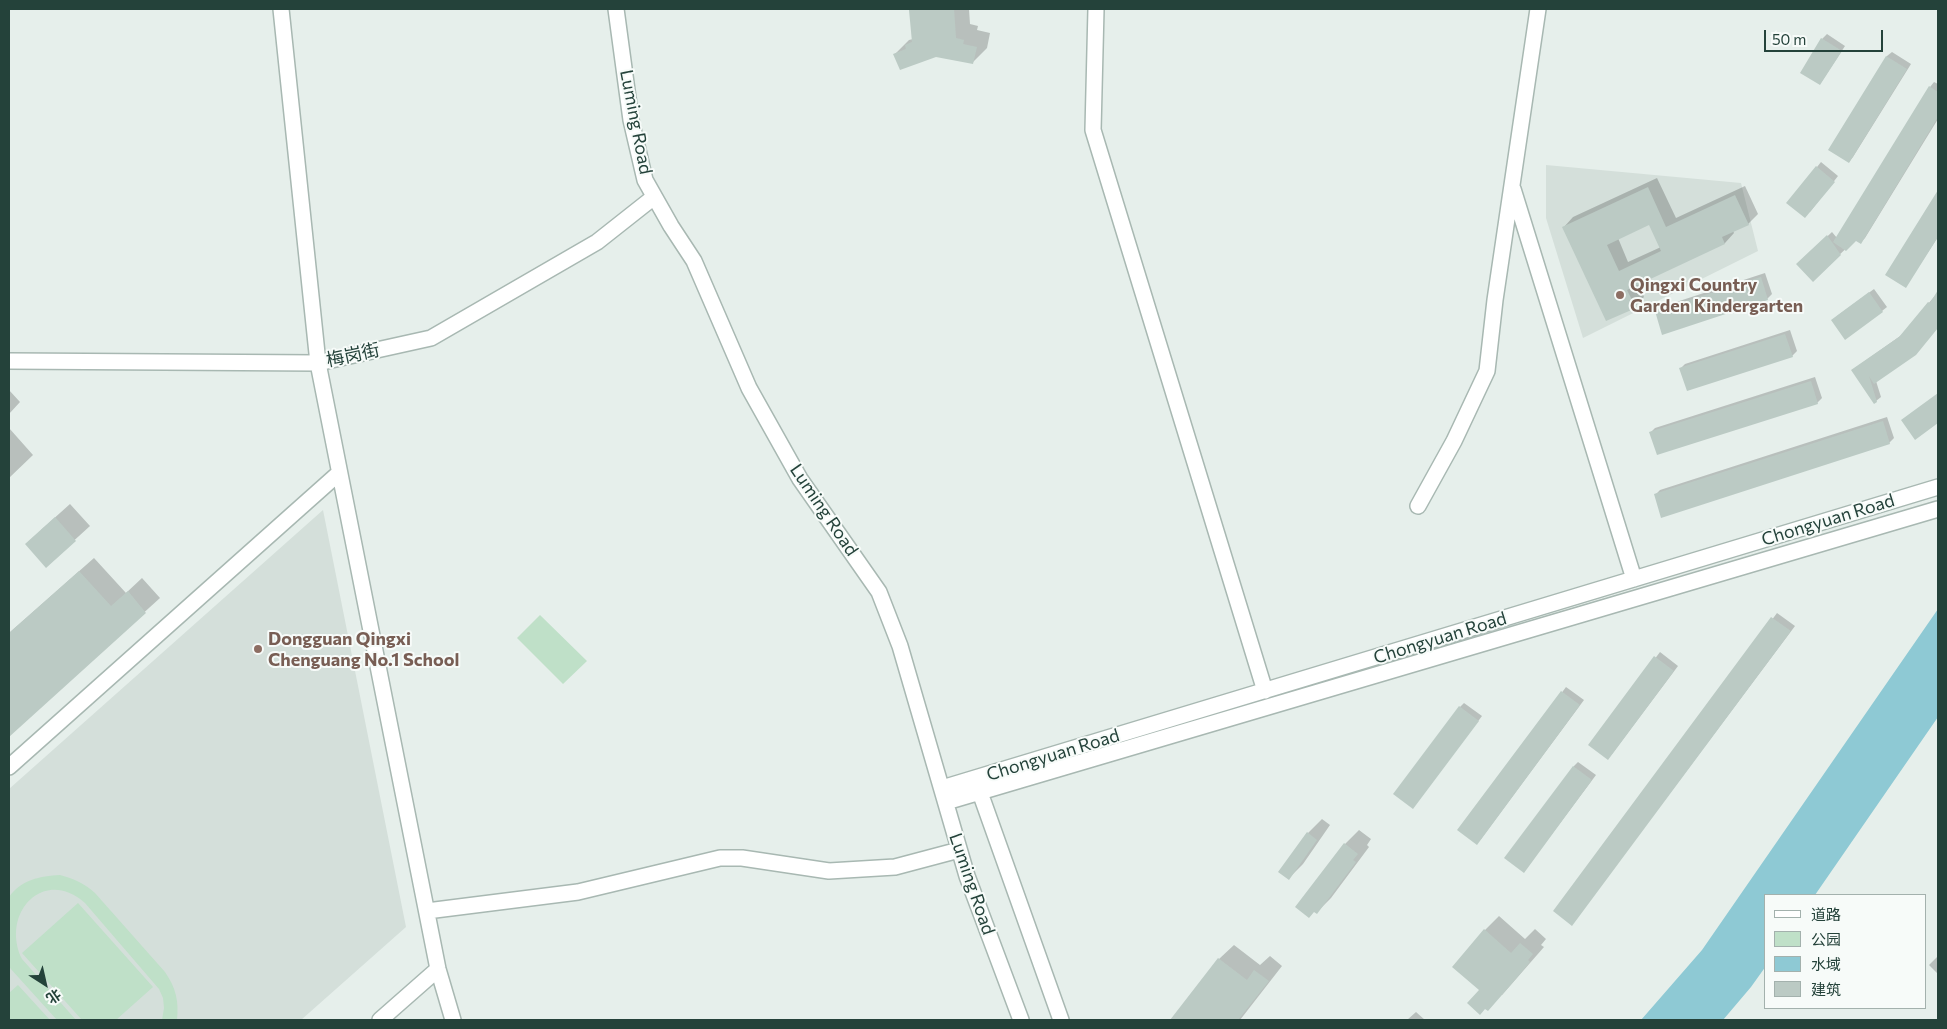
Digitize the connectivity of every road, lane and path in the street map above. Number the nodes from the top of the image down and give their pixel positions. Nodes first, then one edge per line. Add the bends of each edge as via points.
1 (281, 9) edge
2 (616, 9) edge
3 (1096, 9) edge
4 (1538, 9) edge
5 (1511, 185) junction
6 (654, 197) junction
7 (9, 361) edge
8 (318, 363) junction
9 (339, 473) junction
10 (1938, 487) edge
11 (1418, 506) dead end
12 (1938, 509) edge
13 (1634, 579) junction
14 (1265, 691) junction
15 (9, 767) edge
16 (975, 778) junction
17 (980, 792) junction
18 (944, 795) junction
19 (959, 850) junction
20 (427, 911) junction
21 (438, 969) junction
22 (380, 1020) edge
23 (453, 1020) edge
24 (1021, 1020) edge
25 (1061, 1020) edge

1 - 8 street
2 - 6 street, Luming Road via 632,120 645,180
3 - 14 street via 1093,130
4 - 5 street
5 - 11 street via 1487,371
5 - 13 street
6 - 8 street, 梅岗街 via 597,242 431,338
6 - 18 street, Luming Road via 694,262 749,388 800,479 879,592 900,646
7 - 8 street, 梅岗街
8 - 9 street
9 - 15 street
9 - 20 street
10 - 13 street, Chongyuan Road
12 - 17 street, Chongyuan Road
13 - 14 street, Chongyuan Road
14 - 16 street, Chongyuan Road
16 - 17 street
16 - 18 street, Chongyuan Road
17 - 18 street, Chongyuan Road
17 - 25 street
18 - 19 street, Luming Road
19 - 20 street via 895,867 829,871 742,858 720,858 578,892
19 - 24 street, Luming Road
20 - 21 street
21 - 22 street
21 - 23 street

